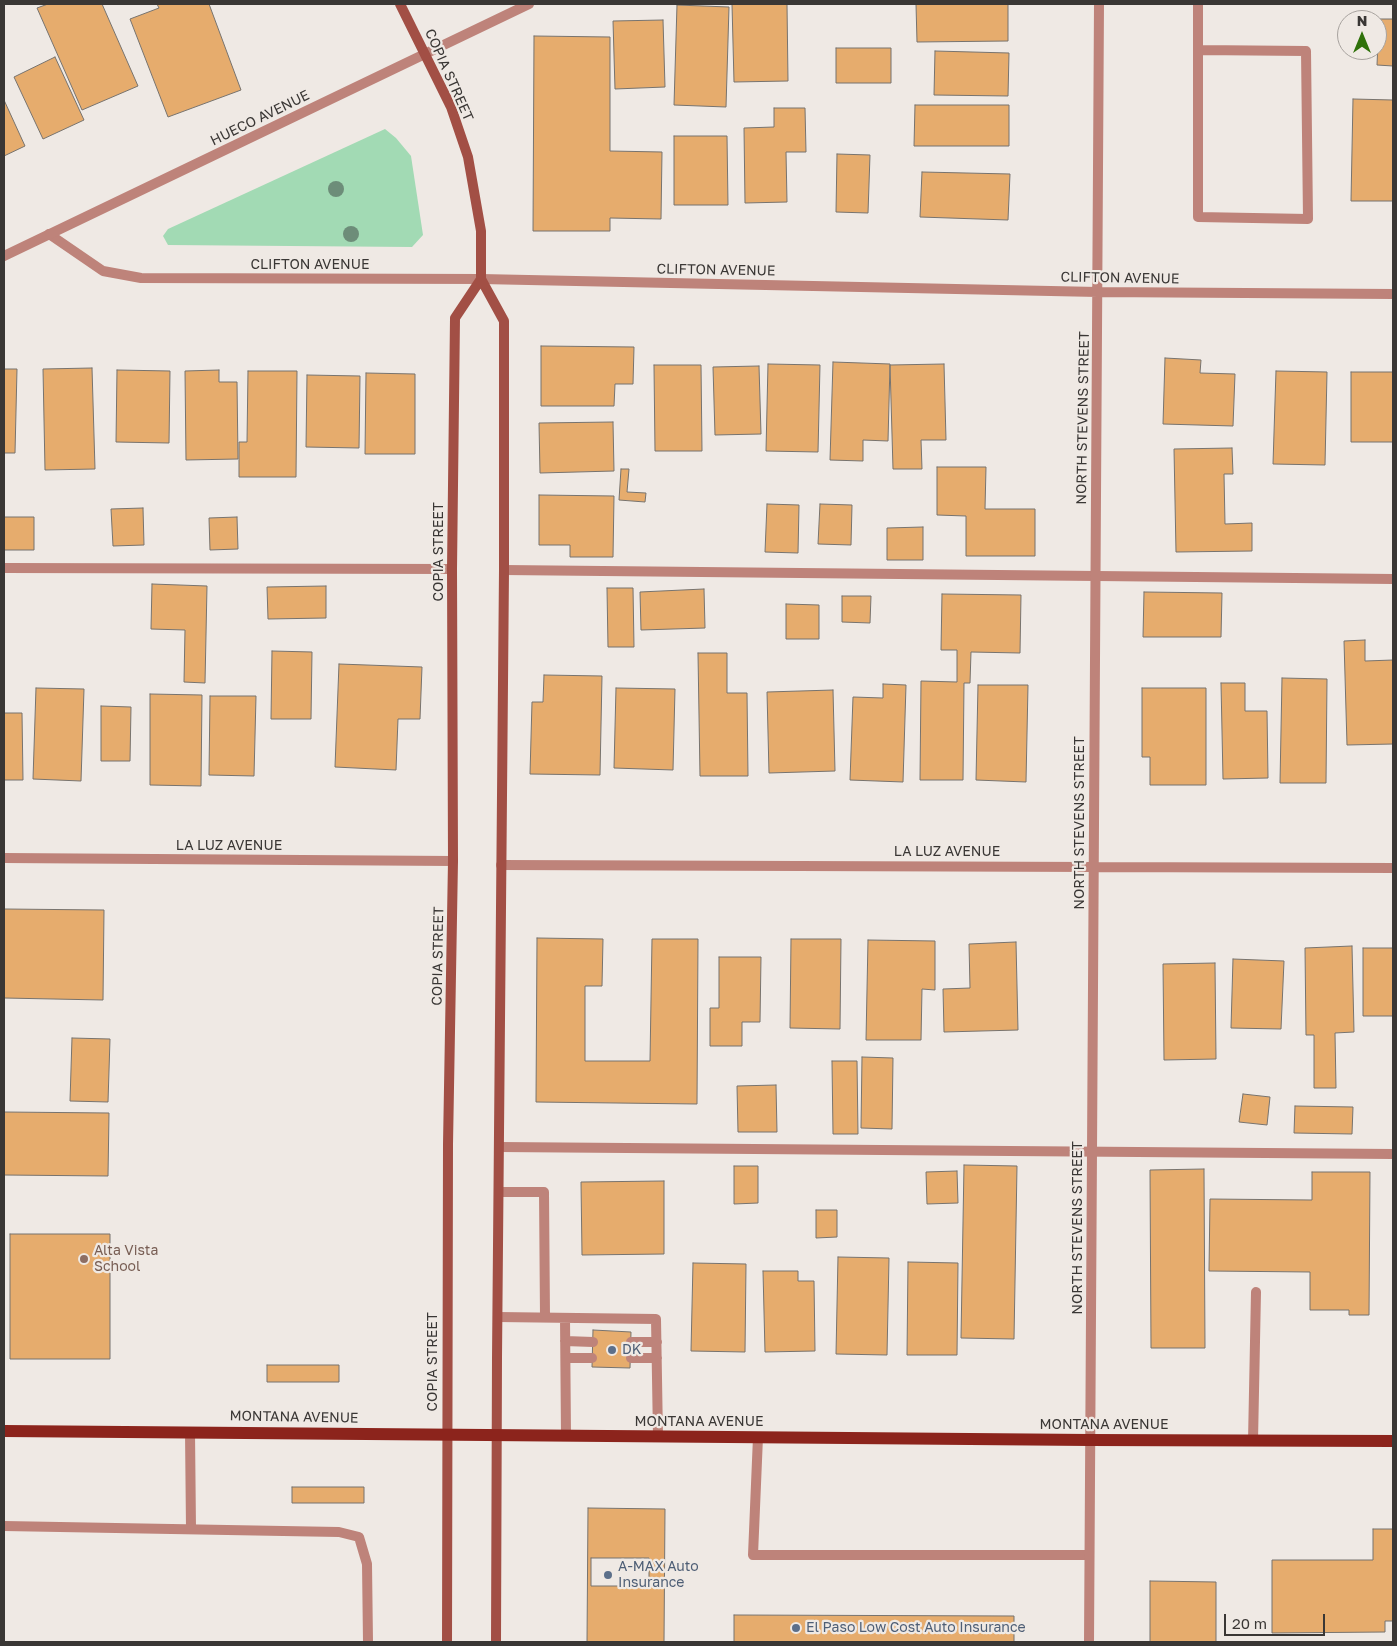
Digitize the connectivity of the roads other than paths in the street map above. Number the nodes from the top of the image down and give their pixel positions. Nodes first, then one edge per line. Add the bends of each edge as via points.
1 (400, 4) edge
2 (529, 4) edge
3 (1099, 4) edge
4 (1198, 4) edge
5 (1199, 50) junction
6 (425, 54) junction
7 (49, 234) junction
8 (4, 256) edge
9 (481, 279) junction
10 (1098, 292) junction
11 (1393, 294) edge
12 (4, 568) edge
13 (452, 569) junction
14 (504, 570) junction
15 (1095, 576) junction
16 (1393, 579) edge
17 (4, 858) edge
18 (453, 861) junction
19 (501, 864) junction
20 (1094, 866) junction
21 (1393, 868) edge
22 (499, 1147) junction
23 (1092, 1152) junction
24 (1393, 1154) edge
25 (499, 1192) junction
26 (1256, 1292) dead end
27 (498, 1318) junction
28 (545, 1318) junction
29 (565, 1318) junction
30 (565, 1341) junction
31 (592, 1342) dead end
32 (631, 1342) dead end
33 (657, 1342) junction
34 (566, 1358) junction
35 (592, 1358) dead end
36 (631, 1358) dead end
37 (657, 1358) junction
38 (4, 1431) edge
39 (190, 1432) junction
40 (446, 1434) junction
41 (496, 1435) junction
42 (566, 1436) junction
43 (658, 1437) junction
44 (758, 1437) junction
45 (1090, 1440) junction
46 (1253, 1441) junction
47 (1393, 1441) edge
48 (4, 1526) edge
49 (191, 1529) junction
50 (1090, 1555) junction
51 (368, 1642) edge
52 (447, 1642) edge
53 (496, 1642) edge
54 (1089, 1642) edge

1 - 6 main road, COPIA STREET
2 - 6 street, HUECO AVENUE
3 - 10 street, NORTH STEVENS STREET
4 - 5 street
5 - 5 street via 1198,217 1308,219 1306,51
6 - 7 street, HUECO AVENUE
6 - 9 main road, COPIA STREET via 451,107 468,157 481,231
7 - 8 street, HUECO AVENUE
7 - 9 street, CLIFTON AVENUE via 103,271 142,278
9 - 10 street, CLIFTON AVENUE
9 - 13 main road, COPIA STREET via 455,318
9 - 14 main road, COPIA STREET via 504,321
10 - 11 street, CLIFTON AVENUE
10 - 15 street, NORTH STEVENS STREET
12 - 13 street
13 - 18 main road, COPIA STREET
14 - 15 street
14 - 19 main road, COPIA STREET
15 - 16 street
15 - 20 street, NORTH STEVENS STREET
17 - 18 street, LA LUZ AVENUE
18 - 40 main road, COPIA STREET
19 - 20 street, LA LUZ AVENUE
19 - 22 main road, COPIA STREET
20 - 21 street, LA LUZ AVENUE
20 - 23 street, NORTH STEVENS STREET
22 - 23 street
22 - 25 main road, COPIA STREET
23 - 24 street
23 - 45 street, NORTH STEVENS STREET
25 - 27 main road, COPIA STREET
25 - 28 street via 544,1192
26 - 46 street
27 - 28 street
27 - 41 main road, COPIA STREET
28 - 29 street
29 - 30 street
29 - 33 street via 656,1319
30 - 31 street
30 - 34 street
32 - 33 street
33 - 37 street
34 - 35 street
34 - 42 street
36 - 37 street
37 - 43 street
38 - 39 main road, MONTANA AVENUE
39 - 40 main road, MONTANA AVENUE
39 - 49 street
40 - 41 main road, MONTANA AVENUE
40 - 52 main road, COPIA STREET
41 - 42 main road, MONTANA AVENUE
41 - 53 main road, COPIA STREET
42 - 43 main road, MONTANA AVENUE
43 - 44 main road, MONTANA AVENUE
44 - 45 main road, MONTANA AVENUE
44 - 50 street via 753,1555
45 - 46 main road, MONTANA AVENUE
45 - 50 street, NORTH STEVENS STREET
46 - 47 main road, MONTANA AVENUE
48 - 49 street
49 - 51 street via 339,1532 359,1537 367,1564
50 - 54 street, NORTH STEVENS STREET

